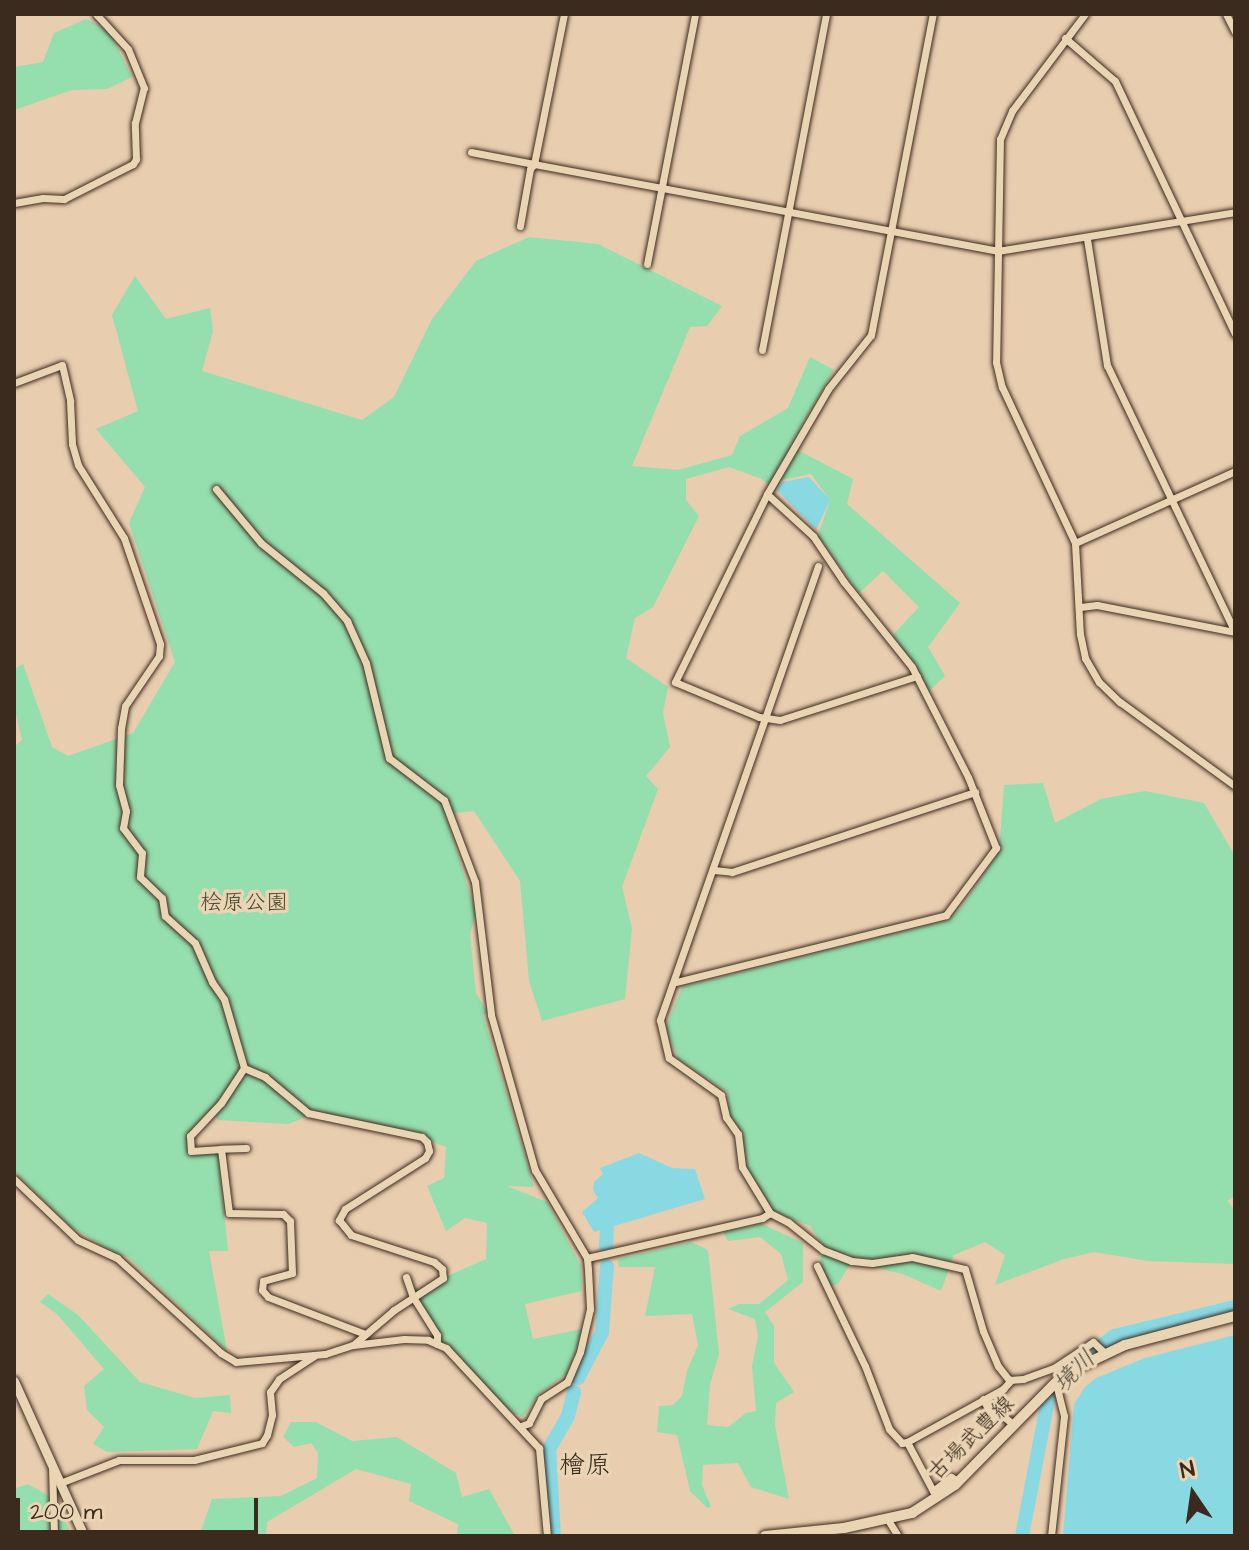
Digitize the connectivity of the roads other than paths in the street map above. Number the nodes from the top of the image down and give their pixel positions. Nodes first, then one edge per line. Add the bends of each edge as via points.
1 (96, 14) edge
2 (564, 14) edge
3 (695, 14) edge
4 (826, 14) edge
5 (933, 14) edge
6 (1085, 14) edge
7 (1226, 14) edge
8 (1235, 32) edge
9 (1065, 38) junction
10 (471, 152) dead end
11 (534, 164) junction
12 (662, 189) junction
13 (14, 203) edge
14 (1235, 212) edge
15 (788, 214) junction
16 (1181, 221) junction
17 (520, 226) dead end
18 (890, 234) junction
19 (1087, 239) junction
20 (998, 251) junction
21 (647, 264) dead end
22 (1235, 334) edge
23 (762, 350) dead end
24 (14, 383) edge
25 (1235, 471) edge
26 (216, 489) dead end
27 (767, 494) junction
28 (1172, 500) junction
29 (1075, 543) junction
30 (818, 566) dead end
31 (1080, 607) junction
32 (1235, 632) edge
33 (917, 676) junction
34 (766, 718) junction
35 (1235, 786) edge
36 (975, 792) junction
37 (714, 870) junction
38 (676, 982) junction
39 (244, 1068) junction
40 (246, 1148) dead end
41 (221, 1149) junction
42 (14, 1179) edge
43 (770, 1213) junction
44 (587, 1258) junction
45 (817, 1266) dead end
46 (406, 1277) dead end
47 (413, 1297) junction
48 (1235, 1316) edge
49 (366, 1333) junction
50 (386, 1342) junction
51 (437, 1344) junction
52 (353, 1345) junction
53 (1105, 1353) junction
54 (316, 1355) junction
55 (1011, 1380) junction
56 (14, 1381) edge
57 (1056, 1383) junction
58 (983, 1399) junction
59 (1014, 1425) junction
60 (521, 1426) junction
61 (907, 1442) junction
62 (51, 1461) junction
63 (958, 1481) junction
64 (60, 1483) junction
65 (888, 1520) junction
66 (54, 1536) edge
67 (84, 1536) edge
68 (547, 1536) edge
69 (765, 1536) edge
70 (898, 1536) edge
71 (1051, 1536) edge

1 - 13 street via 128,49 144,88 135,123 136,159 64,199
2 - 11 street
3 - 12 street
4 - 15 street
5 - 18 street
6 - 9 street
7 - 8 street
9 - 16 street via 1115,81
9 - 20 street via 1012,111 1000,139
10 - 11 street
11 - 12 street
11 - 17 street
12 - 15 street
12 - 21 street
14 - 16 street
15 - 18 street
15 - 23 street
16 - 19 street
16 - 22 street
18 - 20 street
18 - 27 street via 871,335 828,389
19 - 20 street
19 - 28 street via 1107,365
20 - 29 street via 996,360 1002,387
24 - 39 street via 62,365 78,465 115,519 155,625 159,656 125,706 121,728 123,828 142,853 140,877 162,898 165,916 195,943 224,999
25 - 28 street
26 - 44 street via 261,543 323,593 347,621 366,663 389,758 446,804 475,882 491,1015 535,1170
27 - 33 street via 819,543
27 - 34 street via 675,682
28 - 29 street
28 - 32 street
29 - 31 street
30 - 34 street
31 - 32 street via 1097,605
31 - 35 street via 1085,658 1099,682
33 - 34 street via 794,717
33 - 36 street
34 - 37 street
36 - 37 street via 732,872
36 - 38 street via 996,848 946,915
37 - 38 street
38 - 43 street via 660,1020 669,1058 721,1095 726,1117 738,1134 742,1167
39 - 41 street via 190,1136 191,1151
39 - 47 street via 265,1077 308,1113 427,1142 425,1158 345,1209 339,1220 351,1235 438,1265 443,1278
40 - 41 street
41 - 49 street via 229,1213 283,1214 290,1221 292,1273 263,1281 264,1294
42 - 54 street via 78,1240 117,1258 236,1362
43 - 44 street
43 - 55 street via 823,1250 852,1261 912,1257 965,1269 983,1331 1002,1373
44 - 60 street via 590,1309 580,1352 567,1382 541,1399 529,1423
45 - 61 street via 889,1429
46 - 47 street
47 - 49 street
47 - 51 street
48 - 53 main road, 古場武豊線
49 - 50 street
49 - 52 street
50 - 51 street via 417,1339
50 - 52 street
51 - 60 street
52 - 54 street
53 - 55 street via 1093,1342 1054,1368
53 - 57 main road, 古場武豊線
54 - 64 street via 279,1379 270,1392 272,1415 262,1443 194,1460 119,1460
55 - 58 street
56 - 62 street
57 - 59 main road, 古場武豊線
57 - 71 street via 1064,1416
58 - 59 street via 991,1414
58 - 61 street
59 - 63 main road, 古場武豊線
60 - 68 street via 539,1448
61 - 63 street via 933,1491 951,1477
62 - 64 street
62 - 66 street
63 - 65 main road, 古場武豊線 via 925,1506
64 - 67 street
65 - 69 main road, 古場武豊線
65 - 70 street

